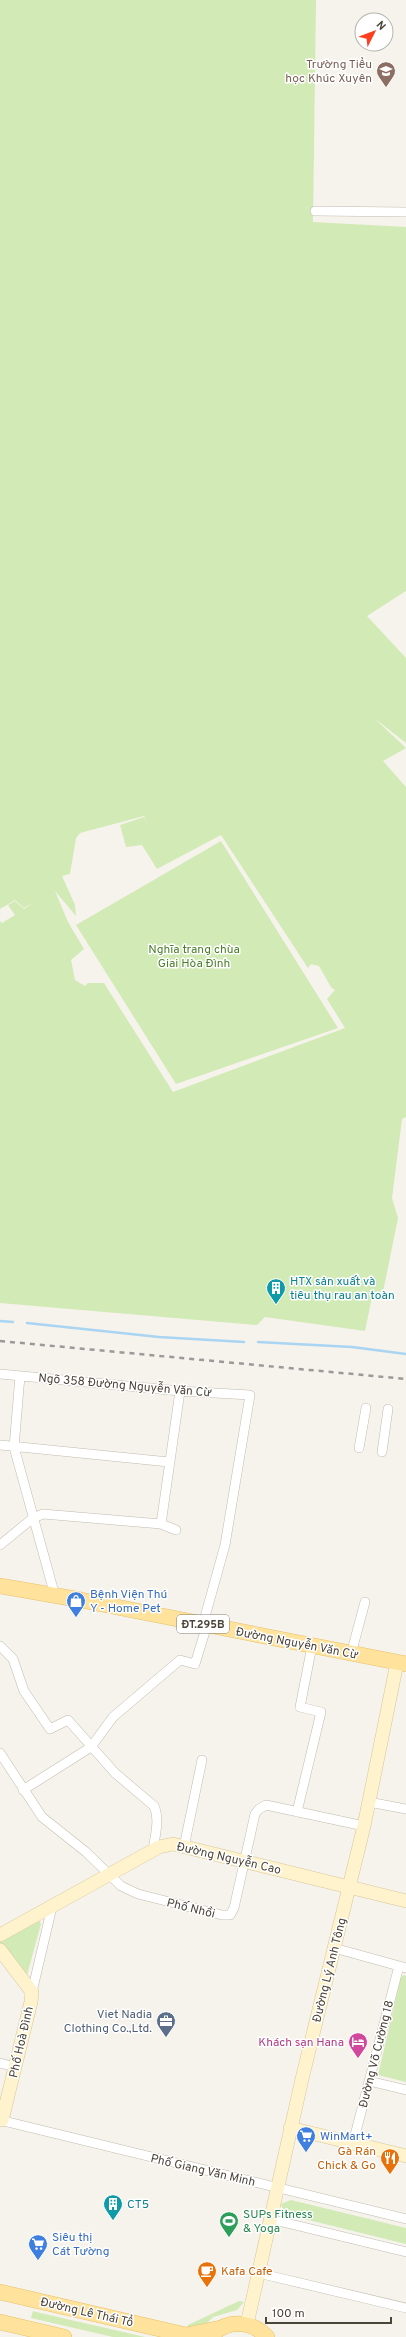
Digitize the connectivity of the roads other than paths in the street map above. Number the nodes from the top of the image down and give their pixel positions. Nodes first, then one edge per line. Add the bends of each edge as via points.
1 (315, 211) dead end
2 (406, 212) edge
3 (0, 1374) edge
4 (20, 1376) junction
5 (180, 1391) junction
6 (366, 1408) dead end
7 (388, 1409) dead end
8 (0, 1445) edge
9 (14, 1447) junction
10 (359, 1448) dead end
11 (382, 1452) dead end
12 (169, 1462) junction
13 (33, 1518) junction
14 (161, 1524) junction
15 (176, 1530) dead end
16 (0, 1544) edge
17 (0, 1586) edge
18 (55, 1596) junction
19 (365, 1602) dead end
20 (205, 1624) junction
21 (0, 1646) edge
22 (312, 1646) junction
23 (351, 1654) junction
24 (402, 1663) edge
25 (90, 1747) junction
26 (0, 1753) edge
27 (202, 1760) dead end
28 (23, 1790) junction
29 (369, 1802) junction
30 (406, 1809) edge
31 (297, 1812) junction
32 (364, 1826) junction
33 (184, 1847) junction
34 (153, 1850) junction
35 (246, 1862) junction
36 (109, 1874) junction
37 (350, 1887) junction
38 (406, 1901) edge
39 (52, 1907) junction
40 (0, 1935) edge
41 (334, 1948) junction
42 (0, 1950) edge
43 (402, 1967) edge
44 (32, 1992) junction
45 (0, 2063) edge
46 (16, 2067) junction
47 (370, 2081) junction
48 (406, 2090) edge
49 (1, 2120) edge
50 (290, 2128) junction
51 (353, 2143) junction
52 (406, 2156) edge
53 (277, 2188) junction
54 (270, 2219) junction
55 (406, 2219) edge
56 (406, 2252) edge
57 (258, 2273) junction
58 (0, 2292) edge
59 (406, 2308) edge
60 (0, 2322) edge
61 (247, 2324) junction
62 (216, 2332) edge
63 (64, 2337) edge
64 (267, 2337) edge

1 - 2 street
3 - 4 street, Ngõ 358 Đường Nguyễn Văn Cừ
4 - 5 street, Ngõ 358 Đường Nguyễn Văn Cừ
4 - 9 street
5 - 12 street
5 - 20 street, Ngõ 358 Đường Nguyễn Văn Cừ via 250,1395 225,1545
6 - 10 street
7 - 11 street
8 - 9 street
9 - 12 street
9 - 13 street
12 - 14 street
13 - 14 street via 43,1514
13 - 16 street
13 - 18 street
14 - 15 street
17 - 18 main road, Đường Nguyễn Văn Cừ / ĐT.295B
18 - 20 main road, Đường Nguyễn Văn Cừ / ĐT.295B
19 - 23 street
20 - 22 main road, Đường Nguyễn Văn Cừ / ĐT.295B
20 - 25 street via 195,1664 180,1660 172,1666 113,1717
21 - 25 street via 13,1659 24,1691 50,1729 68,1720
22 - 23 main road, Đường Nguyễn Văn Cừ / ĐT.295B
22 - 31 street via 300,1708 321,1712
23 - 24 main road, Đường Nguyễn Văn Cừ / ĐT.295B
24 - 29 street, Đường Lý Anh Tông
25 - 28 street
25 - 34 street via 115,1773 154,1806 157,1811
26 - 28 street
27 - 33 street
28 - 36 street via 42,1817
29 - 30 street
29 - 32 street, Đường Lý Anh Tông
31 - 32 street, Phố Nhồi
31 - 35 street, Phố Nhồi via 266,1805 259,1809 255,1814
32 - 37 street, Đường Lý Anh Tông
33 - 34 street, Đường Nguyễn Cao via 173,1844
33 - 35 street, Đường Nguyễn Cao
34 - 36 street, Đường Nguyễn Cao
35 - 36 street, Phố Nhồi via 232,1914 225,1916 138,1894 121,1886
35 - 37 street, Đường Nguyễn Cao
36 - 39 street, Đường Nguyễn Cao
37 - 38 street, Đường Nguyễn Cao
37 - 41 street, Đường Lý Anh Tông
39 - 40 street, Đường Nguyễn Cao
39 - 44 street
41 - 43 street
41 - 50 street, Đường Lý Anh Tông
42 - 44 street, Phố Hoà Đình
43 - 47 street, Đường Võ Cường 18
44 - 46 street, Phố Hoà Đình
45 - 46 street
46 - 49 street, Phố Hoà Đình
47 - 48 street
47 - 51 street, Đường Võ Cường 18
49 - 53 street, Phố Giang Văn Minh
50 - 51 street
50 - 53 street, Đường Lý Anh Tông
51 - 52 street
53 - 54 street, Đường Lý Anh Tông
53 - 55 street, Phố Giang Văn Minh
54 - 56 street
54 - 57 street, Đường Lý Anh Tông
57 - 59 street
57 - 61 street, Đường Lý Anh Tông
58 - 62 main road, Đường Lê Thái Tổ via 182,2334
60 - 63 main road
61 - 62 main road, Đường Lê Thái Tổ via 234,2324
61 - 64 main road

